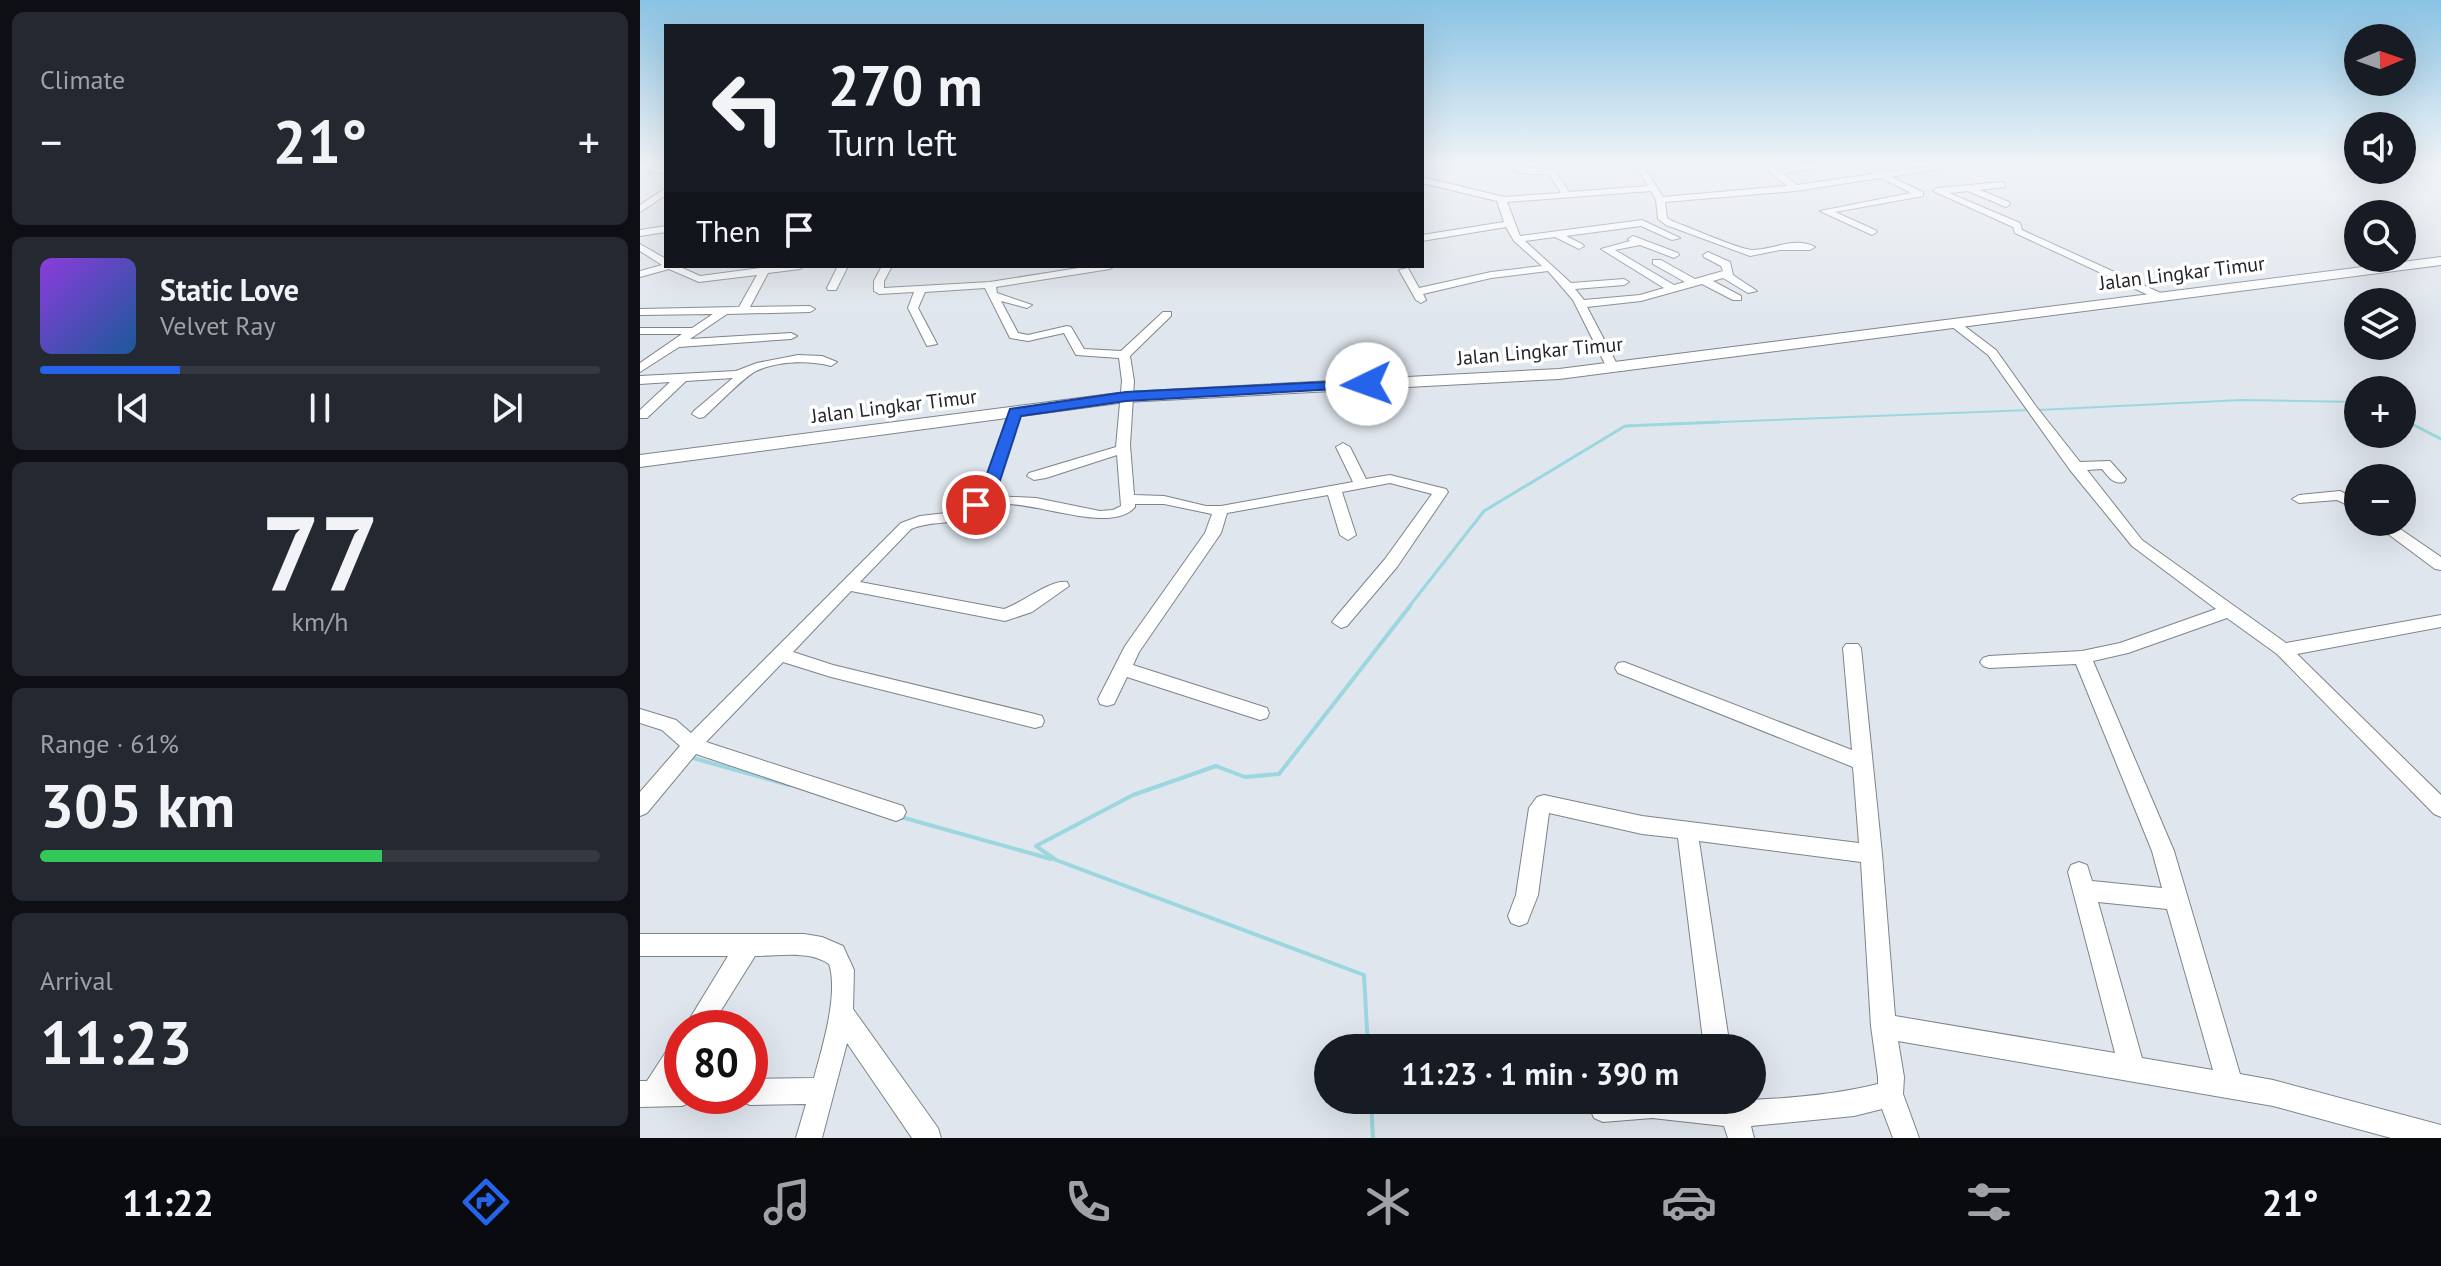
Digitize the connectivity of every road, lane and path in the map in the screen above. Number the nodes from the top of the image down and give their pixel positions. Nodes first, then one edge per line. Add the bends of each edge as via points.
1 (1507, 217) edge
2 (1664, 217) edge
3 (1839, 217) edge
4 (1998, 217) edge
5 (1509, 224) junction
6 (1607, 227) junction
7 (664, 229) edge
8 (1872, 232) dead end
9 (640, 233) edge
10 (1556, 234) junction
11 (1424, 238) edge
12 (1675, 238) dead end
13 (1517, 239) junction
14 (1641, 242) junction
15 (1579, 246) dead end
16 (640, 247) edge
17 (1810, 247) dead end
18 (1674, 255) dead end
19 (1708, 255) dead end
20 (664, 261) edge
21 (2441, 261) edge
22 (1657, 262) dead end
23 (664, 264) edge
24 (677, 268) edge
25 (786, 268) edge
26 (842, 268) edge
27 (886, 268) edge
28 (1025, 268) edge
29 (1084, 268) edge
30 (1551, 268) junction
31 (1058, 270) edge
32 (1404, 270) dead end
33 (764, 271) junction
34 (640, 274) edge
35 (1680, 275) junction
36 (1725, 275) junction
37 (1023, 281) junction
38 (1660, 281) junction
39 (1624, 282) dead end
40 (1700, 282) junction
41 (1568, 286) junction
42 (832, 288) dead end
43 (921, 289) junction
44 (991, 290) junction
45 (1674, 290) junction
46 (1752, 291) dead end
47 (2161, 297) junction
48 (1737, 298) dead end
49 (1581, 304) junction
50 (1027, 305) dead end
51 (810, 309) dead end
52 (640, 312) edge
53 (723, 312) junction
54 (742, 312) junction
55 (1167, 314) dead end
56 (1955, 324) junction
57 (640, 331) edge
58 (692, 331) junction
59 (791, 336) dead end
60 (674, 344) junction
61 (931, 344) dead end
62 (1124, 355) junction
63 (831, 362) dead end
64 (640, 368) edge
65 (1613, 368) junction
66 (741, 373) junction
67 (683, 377) junction
68 (640, 380) edge
69 (1126, 397) junction
70 (1015, 412) junction
71 (699, 414) dead end
72 (642, 415) dead end
73 (1343, 447) dead end
74 (1123, 450) junction
75 (640, 461) edge
76 (2075, 467) junction
77 (1034, 476) dead end
78 (2119, 479) dead end
79 (1361, 484) junction
80 (1334, 489) junction
81 (2344, 497) edge
82 (1129, 499) junction
83 (2299, 499) dead end
84 (985, 502) junction
85 (1221, 510) junction
86 (1348, 535) dead end
87 (2400, 536) edge
88 (2441, 565) edge
89 (846, 585) junction
90 (1061, 586) dead end
91 (2231, 610) junction
92 (2441, 621) edge
93 (1341, 622) dead end
94 (1852, 648) dead end
95 (2283, 650) junction
96 (780, 654) junction
97 (2082, 657) junction
98 (1989, 662) dead end
99 (1624, 668) dead end
100 (1124, 669) junction
101 (1107, 699) dead end
102 (1260, 713) dead end
103 (640, 716) edge
104 (1035, 721) dead end
105 (692, 745) junction
106 (1863, 763) junction
107 (640, 807) edge
108 (2441, 808) edge
109 (896, 812) dead end
110 (1687, 830) junction
111 (1871, 854) junction
112 (2176, 900) junction
113 (1519, 916) dead end
114 (749, 944) junction
115 (640, 945) edge
116 (707, 1010) edge
117 (840, 1011) junction
118 (1883, 1026) junction
119 (1715, 1034) edge
120 (2132, 1069) junction
121 (664, 1073) edge
122 (2231, 1086) junction
123 (823, 1091) junction
124 (768, 1092) edge
125 (647, 1094) edge
126 (1890, 1094) junction
127 (1714, 1114) edge
128 (1735, 1117) edge
129 (2383, 1130) edge
130 (809, 1138) edge
131 (928, 1138) edge
132 (1906, 1138) edge
133 (2441, 1138) edge

1 - 5 street
2 - 17 street via 1750,253
3 - 8 street
4 - 47 street
5 - 11 street
5 - 13 street
6 - 10 street
6 - 12 street via 1643,223
6 - 14 street
7 - 9 street
10 - 13 street
10 - 15 street
13 - 30 street
14 - 18 street
14 - 38 street via 1606,249
16 - 20 street
19 - 36 street via 1730,268
21 - 47 highway, Jalan Lingkar Timur
22 - 35 street
23 - 34 street
24 - 33 street via 699,279
25 - 33 street
26 - 42 street
27 - 43 street via 879,291
28 - 37 street
29 - 31 street
30 - 32 street via 1491,275 1419,297
30 - 41 street
31 - 37 street
33 - 54 street
35 - 38 street
35 - 40 street
36 - 40 street
36 - 46 street
37 - 44 street
38 - 45 street
39 - 41 street
40 - 45 street
40 - 48 street
41 - 49 street
43 - 44 street
43 - 61 street via 913,308
44 - 50 street
44 - 62 street via 1014,336 1067,329 1080,352
45 - 49 street
47 - 56 highway, Jalan Lingkar Timur
49 - 65 street
51 - 54 street
52 - 53 street
53 - 54 street
53 - 58 street
55 - 62 street
56 - 65 highway, Jalan Lingkar Timur
56 - 76 street via 1992,353
57 - 58 street
58 - 60 street
59 - 60 street
60 - 64 street
62 - 69 street
63 - 66 street via 770,363
65 - 69 highway, Jalan Lingkar Timur
66 - 67 street
66 - 71 street
67 - 68 street
67 - 72 street
69 - 70 highway, Jalan Lingkar Timur
69 - 74 street
70 - 75 highway, Jalan Lingkar Timur
70 - 84 street
73 - 79 street
74 - 77 street
74 - 82 street
76 - 78 street via 2105,464
76 - 91 street via 2145,551
79 - 80 street
79 - 93 street via 1398,480 1441,494
80 - 85 street
80 - 86 street
81 - 83 street
82 - 84 street via 1126,511 1110,515 1028,502
82 - 85 street
84 - 89 street via 963,514 925,517 906,526
85 - 100 street via 1213,533 1131,650
87 - 88 street
89 - 90 street via 1005,615
89 - 96 street
91 - 95 street
91 - 97 street via 2151,640
92 - 95 street
94 - 106 street
95 - 108 street
96 - 104 street
96 - 105 street
97 - 98 street
97 - 112 street via 2163,851
99 - 106 street
100 - 101 street
100 - 102 street
103 - 105 street via 669,725
105 - 107 street
105 - 109 street
106 - 111 street
110 - 111 street
110 - 113 street via 1541,804
110 - 119 street
111 - 118 street
112 - 120 street via 2081,881
112 - 122 street
114 - 115 street
114 - 116 street
114 - 117 street via 829,950 841,959
117 - 123 street
117 - 131 street
118 - 120 street
118 - 126 street
120 - 122 street
121 - 125 street
122 - 129 street
123 - 124 street
123 - 130 street
126 - 128 street
126 - 132 street
127 - 128 street
129 - 133 street

